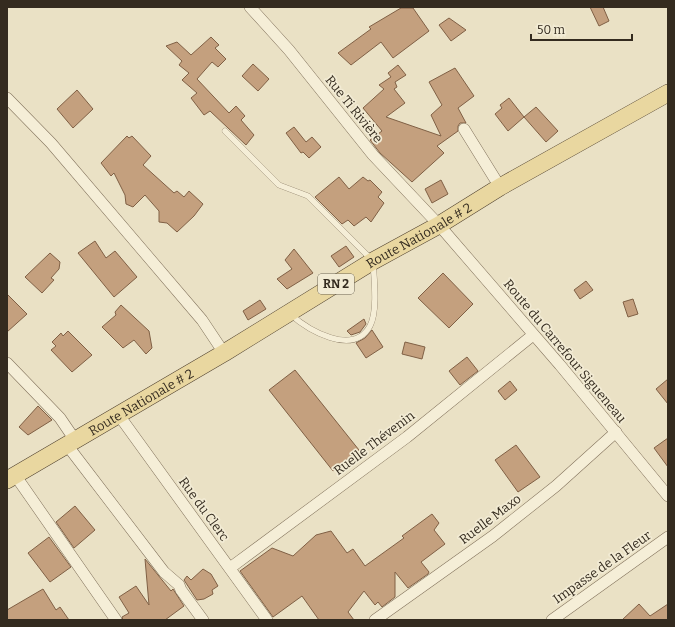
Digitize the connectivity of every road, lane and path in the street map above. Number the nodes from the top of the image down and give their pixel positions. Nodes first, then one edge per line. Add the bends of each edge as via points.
1 (250, 7) edge
2 (668, 94) edge
3 (7, 98) edge
4 (464, 129) dead end
5 (224, 131) dead end
6 (500, 188) junction
7 (439, 225) junction
8 (373, 261) junction
9 (288, 313) junction
10 (533, 335) junction
11 (224, 353) junction
12 (7, 363) edge
13 (118, 414) junction
14 (616, 432) junction
15 (71, 443) junction
16 (11, 477) edge
17 (668, 496) edge
18 (668, 537) edge
19 (230, 568) junction
20 (116, 620) edge
21 (203, 620) edge
22 (267, 620) edge
23 (375, 620) edge
24 (552, 620) edge

1 - 7 street, Rue Ti Rivière via 289,50 373,155
2 - 6 main road, Route Nationale # 2 / RN 2
3 - 11 street via 52,143 191,308
4 - 6 street
5 - 8 lane via 279,186 308,196
6 - 7 main road, Route Nationale # 2 / RN 2
7 - 8 main road, Route Nationale # 2 / RN 2
7 - 10 street, Route du Carrefour Sigueneau
8 - 9 main road, Route Nationale # 2 / RN 2
8 - 9 lane via 374,308 370,325 362,335 349,341 328,337 302,325
9 - 11 main road, Route Nationale # 2 / RN 2
10 - 14 street, Route du Carrefour Sigueneau
10 - 19 street, Ruelle Thévenin via 407,437
11 - 13 main road, Route Nationale # 2 / RN 2
12 - 15 street via 60,418
13 - 15 main road, Route Nationale # 2 / RN 2
13 - 19 street, Rue du Clerc
14 - 17 street, Route du Carrefour Sigueneau
14 - 23 street, Ruelle Maxo via 556,486 497,533
15 - 16 main road, Route Nationale # 2 / RN 2
15 - 21 street via 86,472 164,572 179,585
16 - 20 street
18 - 24 street, Impasse de la Fleur
19 - 22 street, Rue du Clerc

